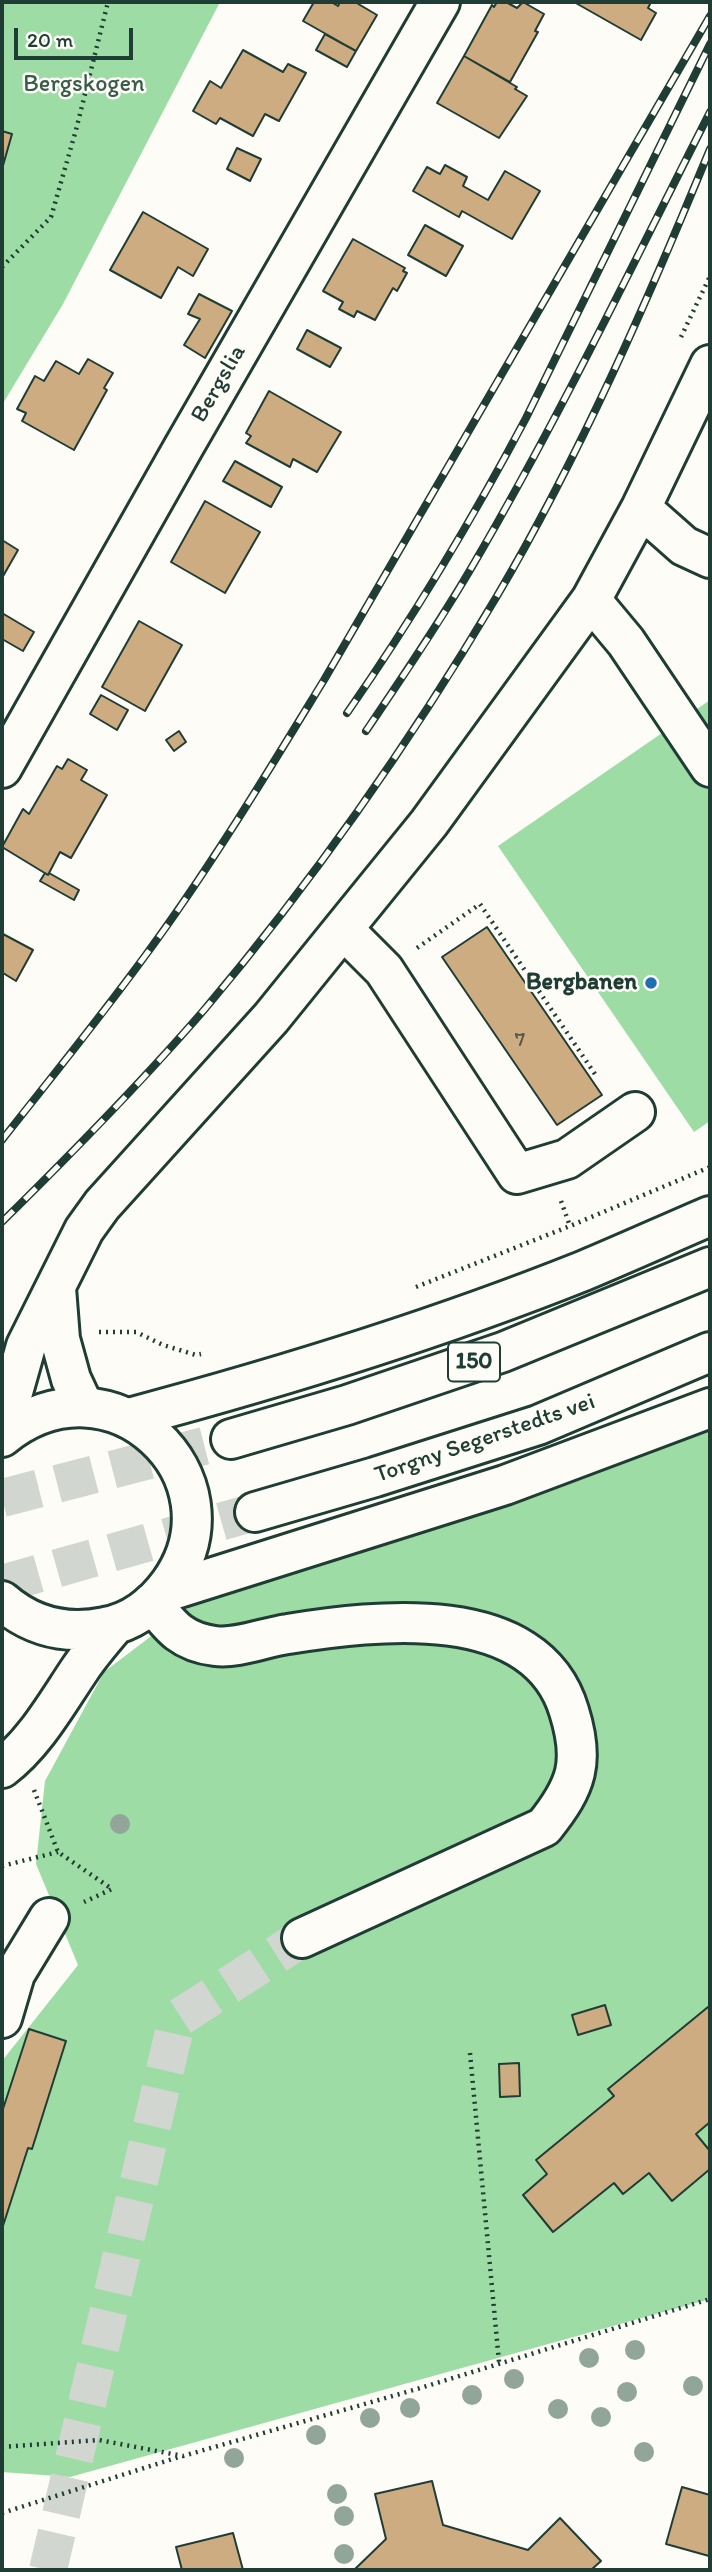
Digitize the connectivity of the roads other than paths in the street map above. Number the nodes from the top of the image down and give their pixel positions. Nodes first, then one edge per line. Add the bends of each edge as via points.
1 (440, 2) edge
2 (710, 365) edge
3 (641, 508) junction
4 (710, 558) edge
5 (591, 600) junction
6 (710, 767) edge
7 (2, 768) edge
8 (343, 929) junction
9 (635, 1112) dead end
10 (710, 1216) edge
11 (710, 1267) edge
12 (56, 1286) junction
13 (710, 1353) edge
14 (84, 1407) junction
15 (710, 1408) edge
16 (129, 1418) junction
17 (2, 1431) edge
18 (2, 1437) edge
19 (230, 1439) tunnel mouth
20 (255, 1512) tunnel mouth
21 (158, 1598) junction
22 (2, 1601) edge
23 (114, 1626) junction
24 (16, 1775) edge
25 (50, 1918) road end
26 (302, 1938) tunnel mouth
27 (2, 2018) edge

1 - 7 main road, Bergslia
2 - 3 main road
3 - 4 main road via 684,546
3 - 5 main road
5 - 6 main road via 626,642
5 - 8 main road via 429,823
8 - 9 main road via 384,970 517,1174 567,1159
8 - 12 main road via 271,1018 102,1205
10 - 16 main road via 442,1323 306,1368
11 - 19 main road, 150 via 503,1352
12 - 14 main road via 60,1339
12 - 17 main road via 26,1346
13 - 20 main road, Torgny Segerstedts vei via 538,1424
14 - 16 main road
14 - 18 main road via 38,1413
15 - 21 main road via 505,1485
16 - 21 main road via 148,1430 177,1465 190,1508 188,1542 176,1574
21 - 23 main road
21 - 26 main road via 174,1631 217,1646 340,1627 438,1624 476,1630 512,1642 534,1658 567,1703 575,1730 575,1778 563,1804 544,1827
22 - 23 main road via 37,1623 62,1630
23 - 24 main road via 11,1761
25 - 27 main road via 15,1974

